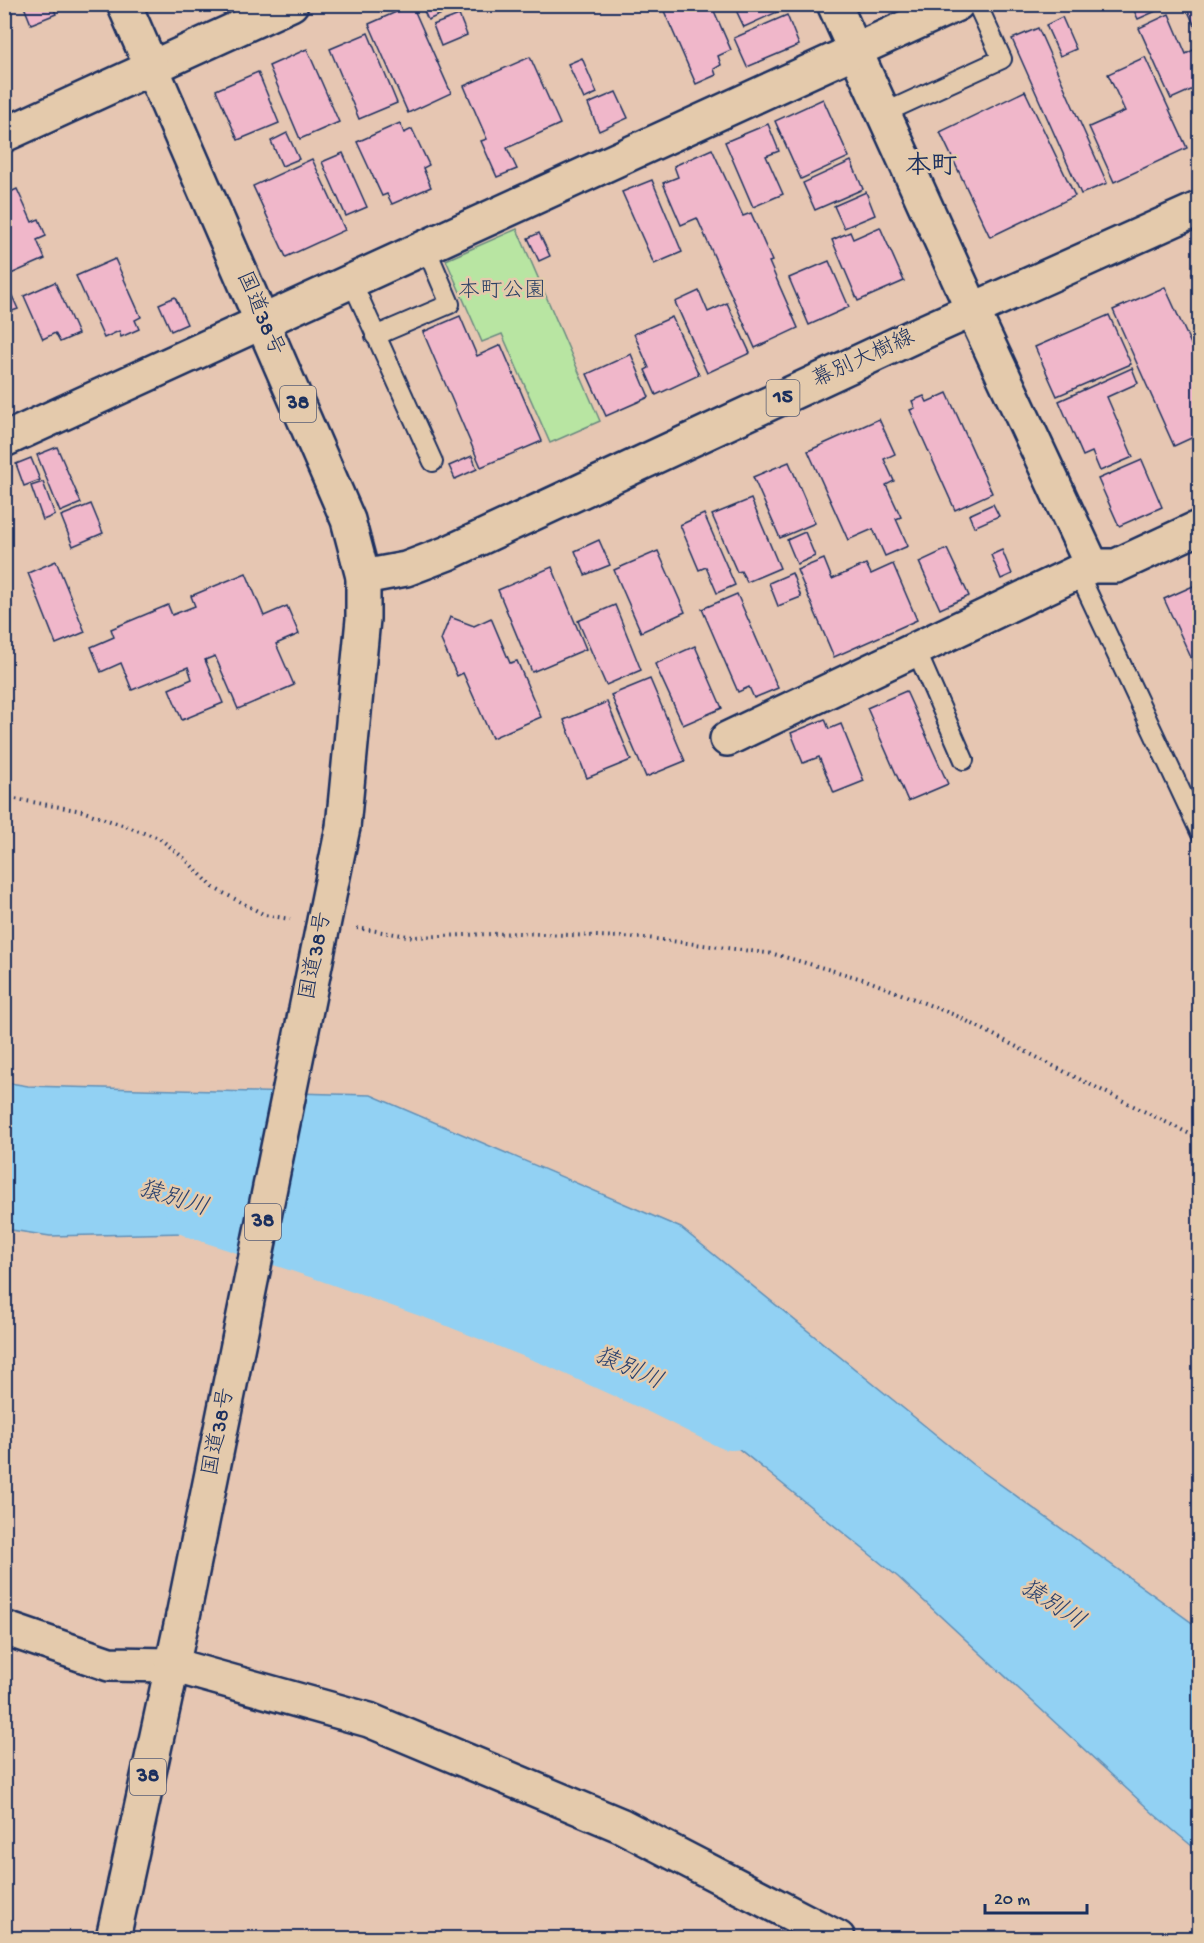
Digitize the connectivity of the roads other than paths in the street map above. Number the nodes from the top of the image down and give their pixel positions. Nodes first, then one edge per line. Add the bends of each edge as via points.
1 (124, 4) edge
2 (291, 4) edge
3 (834, 4) edge
4 (957, 4) edge
5 (977, 4) edge
6 (855, 51) junction
7 (153, 68) junction
8 (884, 113) junction
9 (4, 135) edge
10 (1200, 208) edge
11 (426, 248) junction
12 (352, 282) junction
13 (973, 311) junction
14 (263, 323) junction
15 (375, 336) junction
16 (4, 440) edge
17 (433, 462) dead end
18 (1200, 527) edge
19 (1085, 569) junction
20 (363, 577) junction
21 (916, 650) junction
22 (727, 739) dead end
23 (964, 760) dead end
24 (1200, 832) edge
25 (4, 1629) edge
26 (172, 1665) junction
27 (113, 1938) edge
28 (838, 1938) edge

1 - 7 main road, 国道38号 / 38
2 - 7 main road
3 - 6 main road
4 - 6 main road
5 - 8 lane via 1002,59
6 - 8 main road
6 - 11 main road
7 - 9 main road
7 - 14 main road, 国道38号 / 38
8 - 13 main road
10 - 13 main road, 幕別大樹線 / 15
11 - 12 main road
11 - 15 lane via 450,304
12 - 14 main road
12 - 15 lane
13 - 19 main road
13 - 20 main road, 幕別大樹線 / 15 via 448,553 406,569
14 - 16 main road
14 - 20 main road, 国道38号 / 38 via 348,520
15 - 17 lane
18 - 19 main road via 1116,566
19 - 21 main road
19 - 24 lane
20 - 26 main road, 国道38号 / 38, bridge via 363,619 343,827
21 - 22 main road
21 - 23 lane
25 - 26 main road via 109,1664
26 - 27 main road, 国道38号 / 38
26 - 28 main road via 369,1720 620,1825

